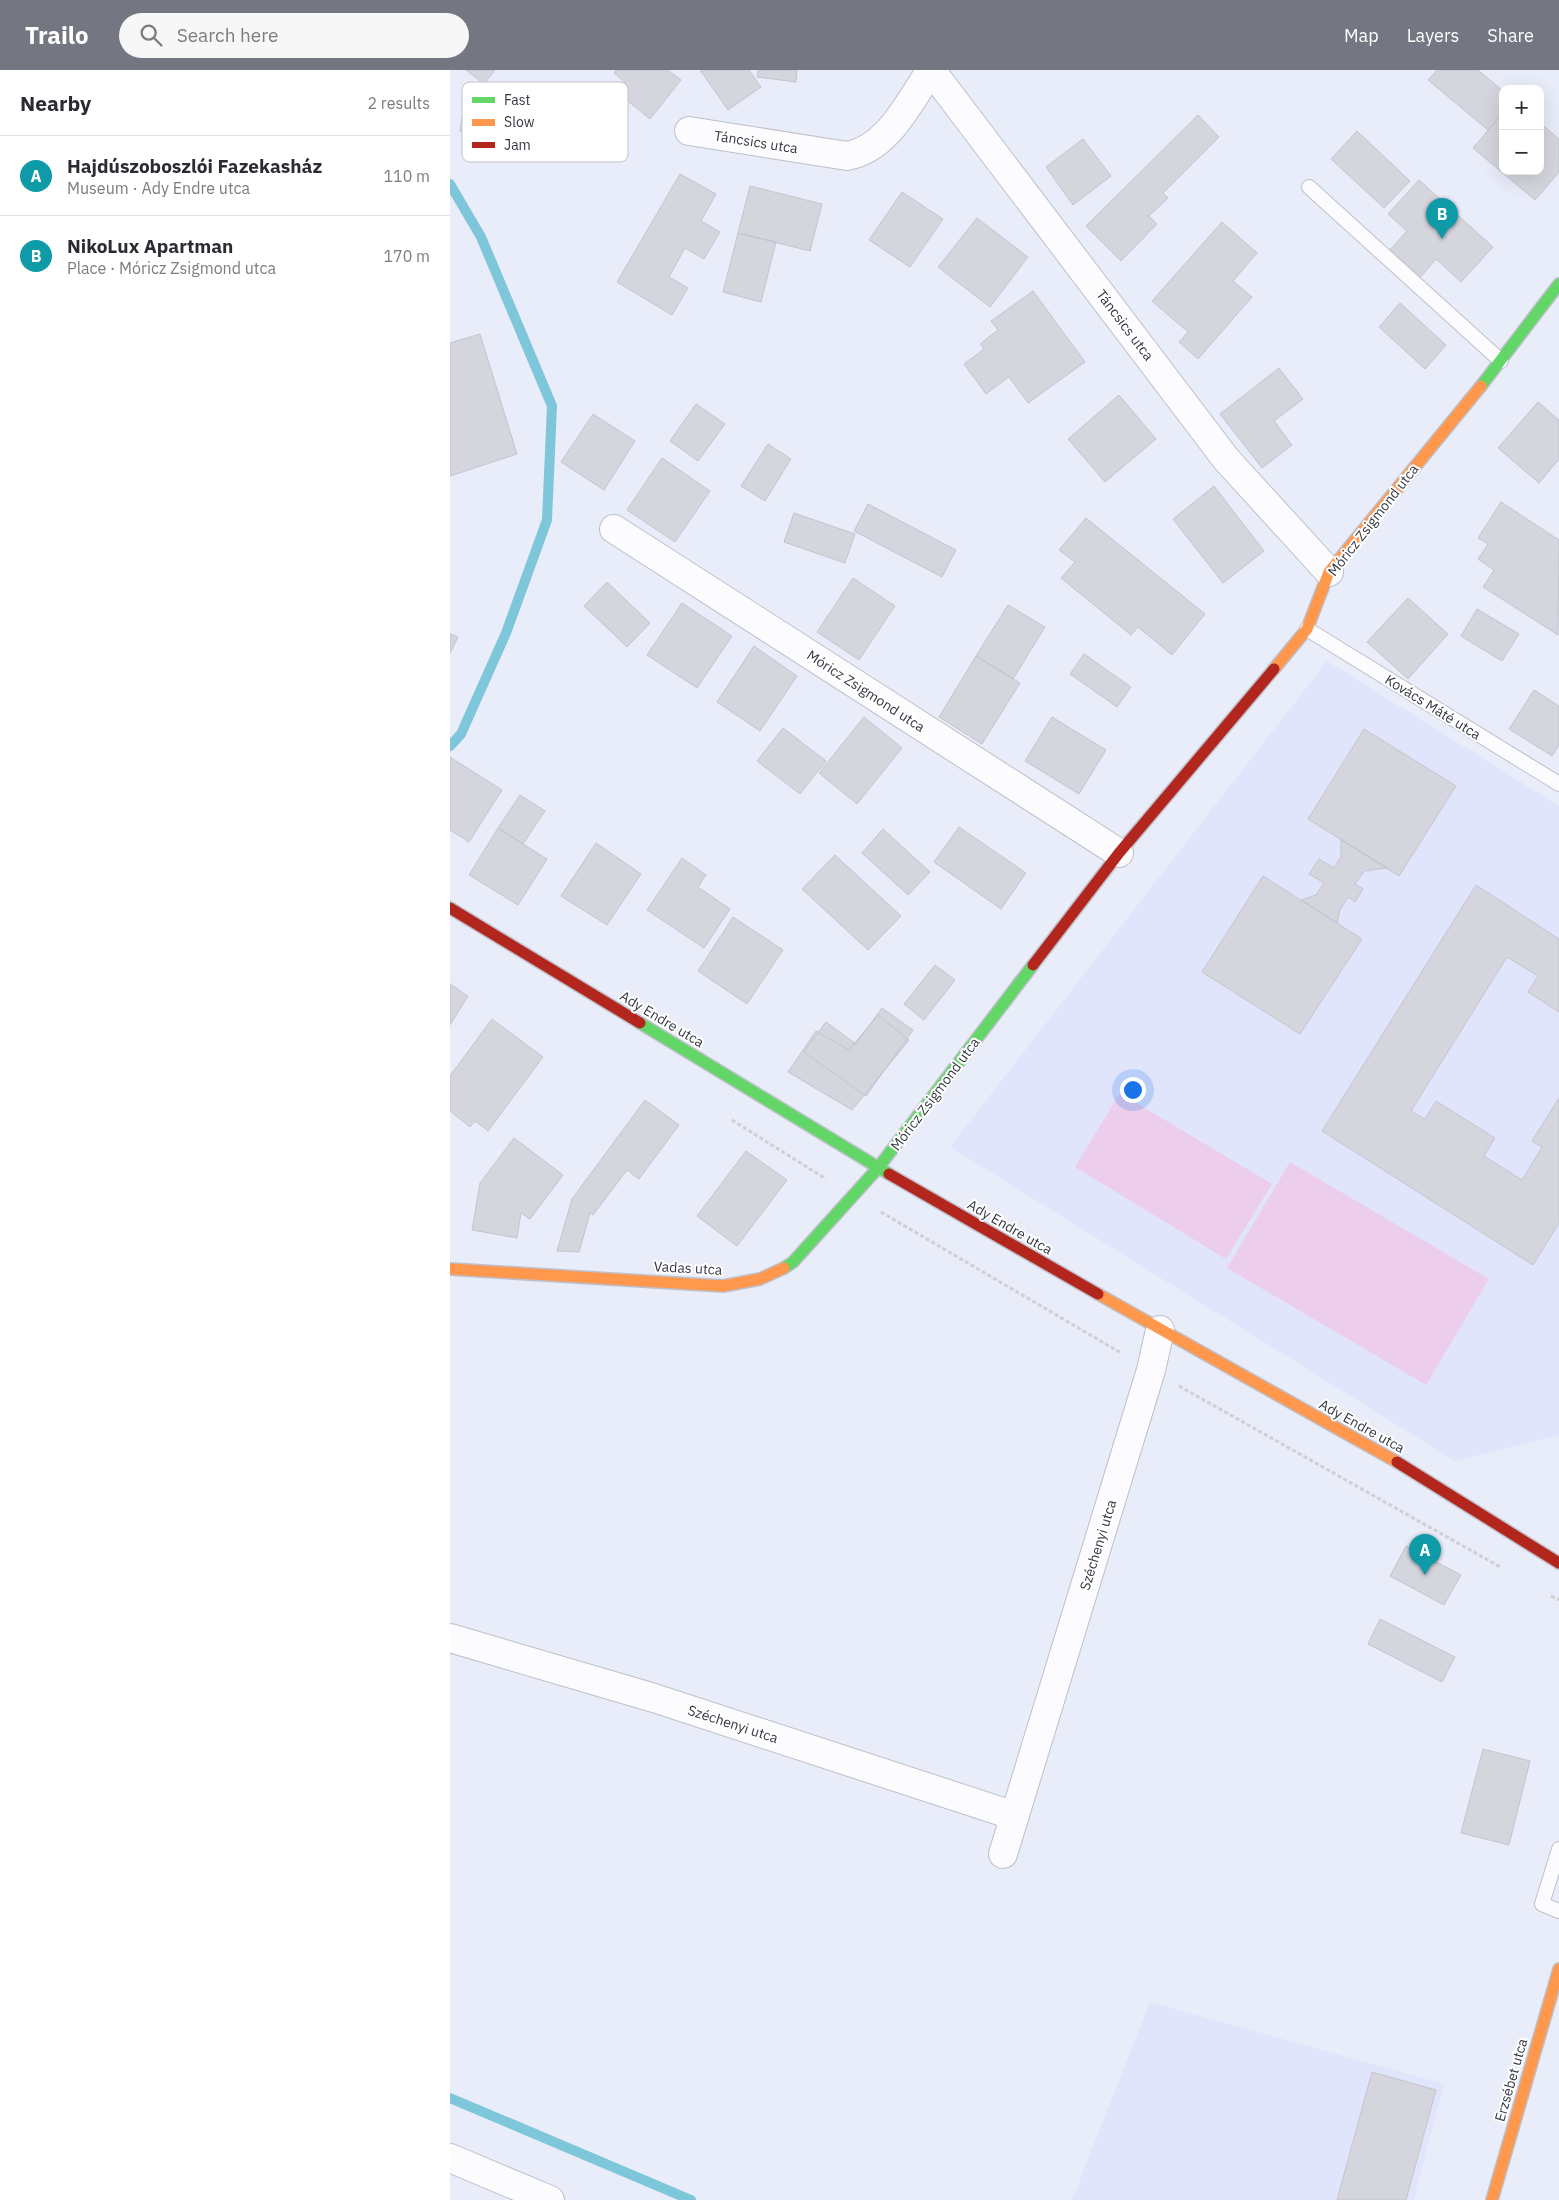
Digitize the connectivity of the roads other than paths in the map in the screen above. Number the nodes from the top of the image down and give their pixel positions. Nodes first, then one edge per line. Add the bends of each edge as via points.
1 (931, 70) edge
2 (690, 131) dead end
3 (1309, 187) dead end
4 (1559, 284) edge
5 (1500, 361) junction
6 (614, 529) dead end
7 (1329, 572) junction
8 (1307, 629) junction
9 (1559, 784) edge
10 (1119, 853) junction
11 (450, 908) edge
12 (878, 1168) junction
13 (450, 1269) edge
14 (1160, 1330) junction
15 (1559, 1563) edge
16 (450, 1638) edge
17 (1015, 1816) junction
18 (1559, 1848) edge
19 (1003, 1854) dead end
20 (1559, 1911) edge
21 (1559, 1969) edge
22 (450, 2158) edge
23 (550, 2200) edge
24 (1492, 2200) edge

1 - 2 street, Táncsics utca via 892,127 861,154 847,156
1 - 7 street, Táncsics utca via 1226,459
3 - 5 lane
4 - 5 street, Móricz Zsigmond utca
5 - 7 street, Móricz Zsigmond utca
6 - 10 street, Móricz Zsigmond utca
7 - 8 street, Móricz Zsigmond utca
8 - 9 lane, Kovács Máté utca
8 - 10 street, Móricz Zsigmond utca
10 - 12 street, Móricz Zsigmond utca
11 - 12 street, Ady Endre utca
12 - 13 street, Vadas utca via 793,1262 763,1280 723,1286
12 - 14 street, Ady Endre utca
14 - 15 street, Ady Endre utca via 1410,1469
14 - 17 street, Széchenyi utca via 1151,1370
16 - 17 street, Széchenyi utca via 654,1698
17 - 19 street, Széchenyi utca
18 - 20 lane via 1542,1904
21 - 24 street, Erzsébet utca
22 - 23 street

